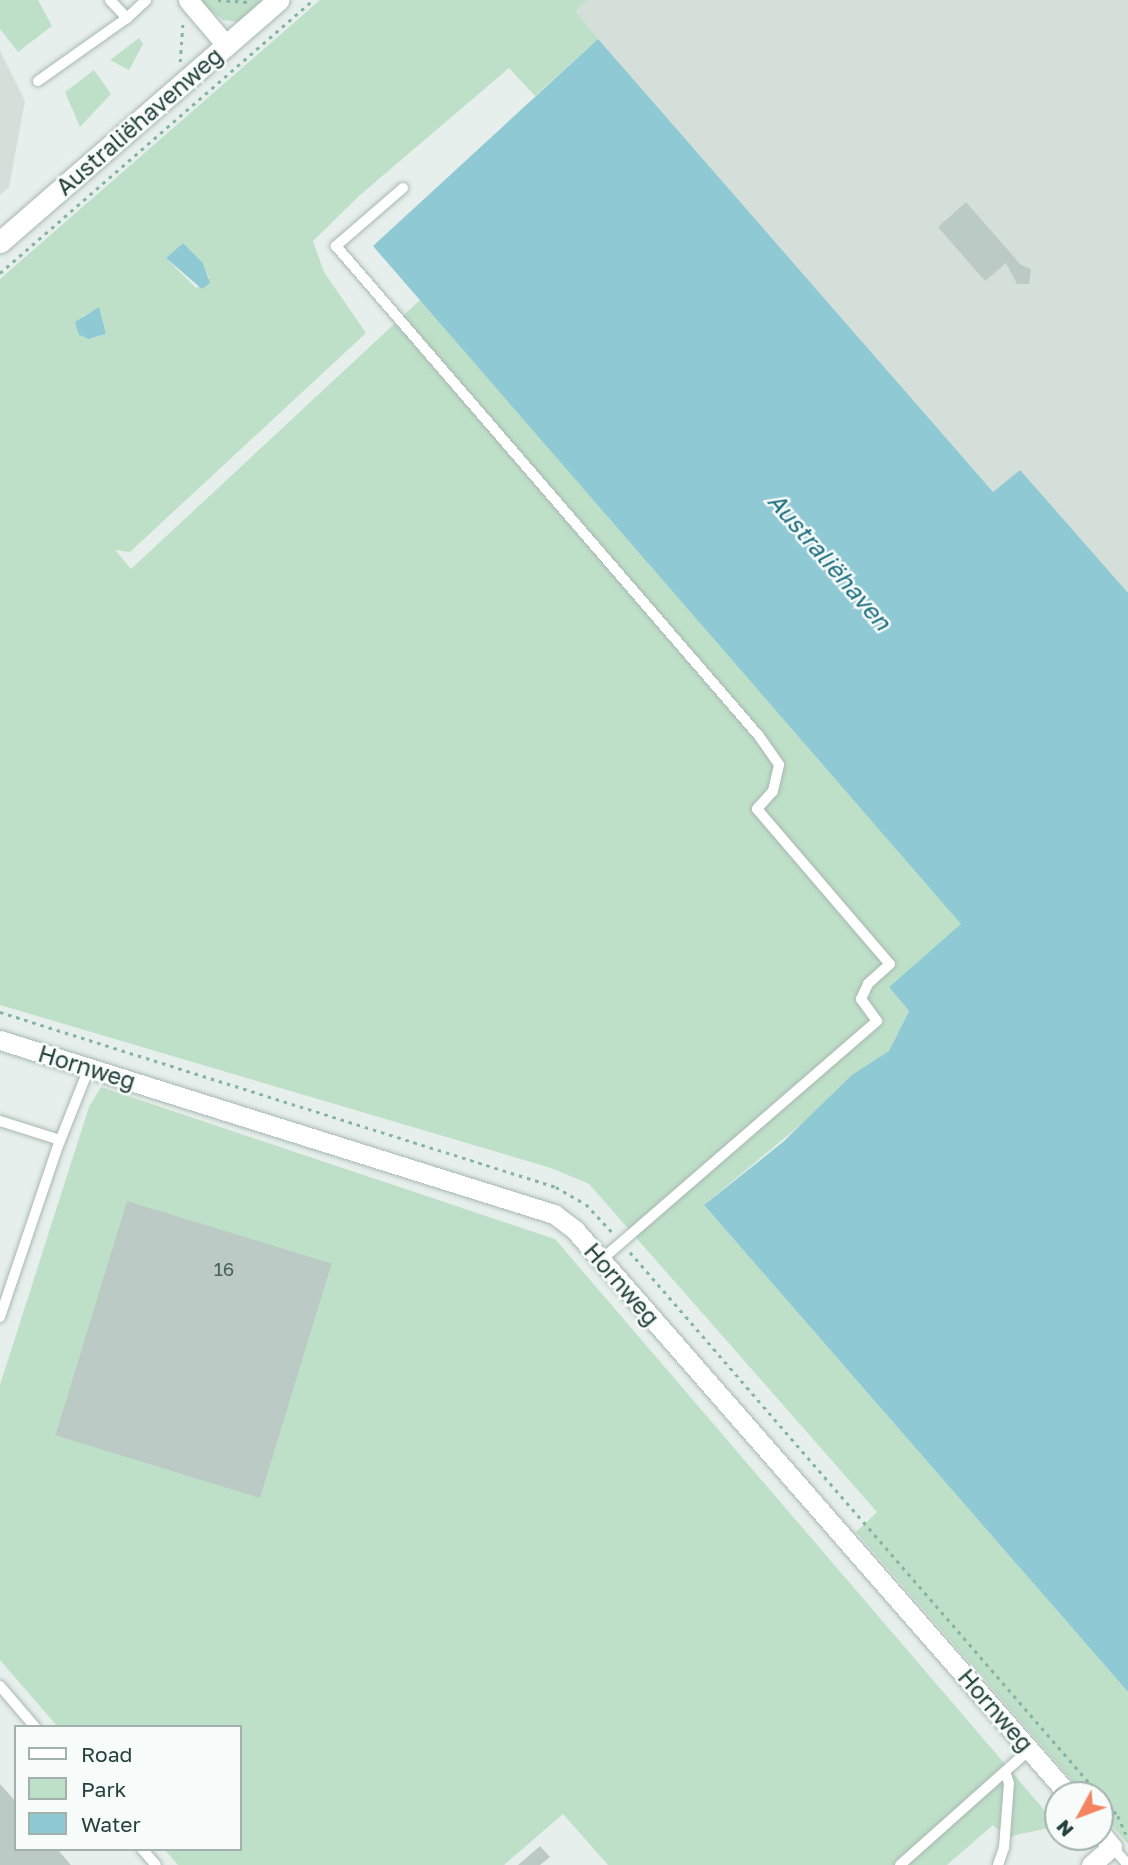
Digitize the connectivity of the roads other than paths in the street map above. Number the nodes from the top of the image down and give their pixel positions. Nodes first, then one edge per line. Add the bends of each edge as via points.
1 (110, 0) edge
2 (146, 0) edge
3 (278, 0) edge
4 (188, 1) edge
5 (127, 19) junction
6 (226, 45) junction
7 (38, 80) dead end
8 (403, 188) dead end
9 (0, 242) edge
10 (0, 1040) edge
11 (89, 1068) junction
12 (0, 1121) edge
13 (60, 1140) junction
14 (601, 1260) junction
15 (0, 1317) edge
16 (0, 1686) edge
17 (33, 1725) edge
18 (1030, 1749) junction
19 (1005, 1772) junction
20 (1057, 1781) edge
21 (1114, 1848) edge
22 (144, 1851) edge
23 (156, 1865) edge
24 (900, 1865) edge
25 (998, 1865) edge
26 (1128, 1865) edge

1 - 5 lane
2 - 5 lane
3 - 6 street, Australiëhavenweg
4 - 6 street
5 - 7 lane
6 - 9 street, Australiëhavenweg
8 - 14 lane via 336,246 759,736 779,765 773,791 757,809 890,964 867,984 861,999 877,1021
10 - 11 street, Hornweg
11 - 13 lane
11 - 14 street, Hornweg via 554,1214
12 - 13 lane
13 - 15 lane
14 - 18 street, Hornweg
16 - 17 lane
18 - 19 lane
18 - 20 street, Hornweg
19 - 24 lane
19 - 25 lane via 1004,1848
21 - 26 lane
22 - 23 lane

